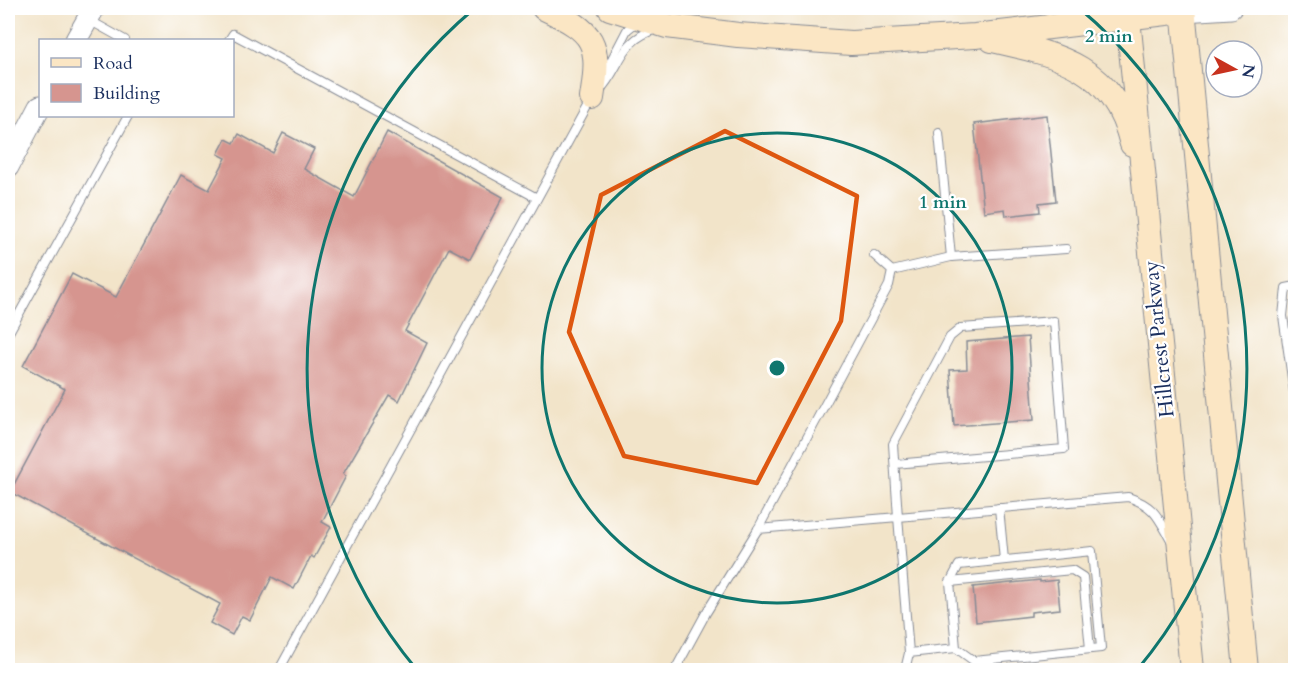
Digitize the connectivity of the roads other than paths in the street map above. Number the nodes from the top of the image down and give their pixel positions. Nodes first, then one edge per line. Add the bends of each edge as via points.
1 (544, 8) edge
2 (610, 8) edge
3 (1232, 8) edge
4 (1183, 9) edge
5 (1127, 12) edge
6 (91, 13) edge
7 (655, 17) edge
8 (975, 36) junction
9 (77, 39) edge
10 (124, 39) edge
11 (230, 39) edge
12 (592, 98) junction
13 (39, 108) edge
14 (127, 117) edge
15 (939, 133) dead end
16 (8, 167) edge
17 (537, 198) junction
18 (1145, 202) junction
19 (1066, 249) dead end
20 (874, 255) dead end
21 (951, 257) junction
22 (892, 271) junction
23 (1296, 286) edge
24 (8, 334) edge
25 (1296, 406) edge
26 (895, 464) junction
27 (999, 508) junction
28 (898, 517) junction
29 (758, 529) junction
30 (1181, 559) junction
31 (1004, 560) junction
32 (950, 582) junction
33 (956, 648) junction
34 (1090, 649) junction
35 (909, 653) junction
36 (279, 670) edge
37 (675, 670) edge
38 (905, 670) edge
39 (1192, 670) edge
40 (1246, 670) edge

1 - 12 main road via 585,32 595,50
2 - 7 main road
3 - 4 street
4 - 5 main road
4 - 40 main road
5 - 8 main road
5 - 18 main road, Hillcrest Parkway
6 - 9 street
6 - 10 lane
7 - 8 main road via 738,35 851,43
7 - 12 lane via 622,51 606,84
7 - 12 lane via 627,30
8 - 18 main road via 1049,53 1085,70 1119,111 1130,136
11 - 17 lane via 232,34
12 - 17 lane
13 - 16 street
14 - 24 lane
15 - 21 lane
17 - 36 lane
18 - 30 main road, Hillcrest Parkway
19 - 21 lane
20 - 22 lane
21 - 22 lane
22 - 29 lane via 889,285
23 - 25 lane via 1286,288 1283,316
26 - 26 lane via 893,444 950,337 961,328 1054,321 1064,449
26 - 28 lane
27 - 28 lane
27 - 30 lane via 1128,497 1155,511
27 - 31 lane
28 - 29 lane
28 - 35 lane
29 - 37 lane
30 - 39 main road, Hillcrest Parkway
31 - 32 lane via 958,565
31 - 34 lane via 1092,552 1101,648
32 - 33 lane
32 - 34 lane via 1072,570 1083,577
33 - 34 lane via 974,661
33 - 35 lane
35 - 38 lane

